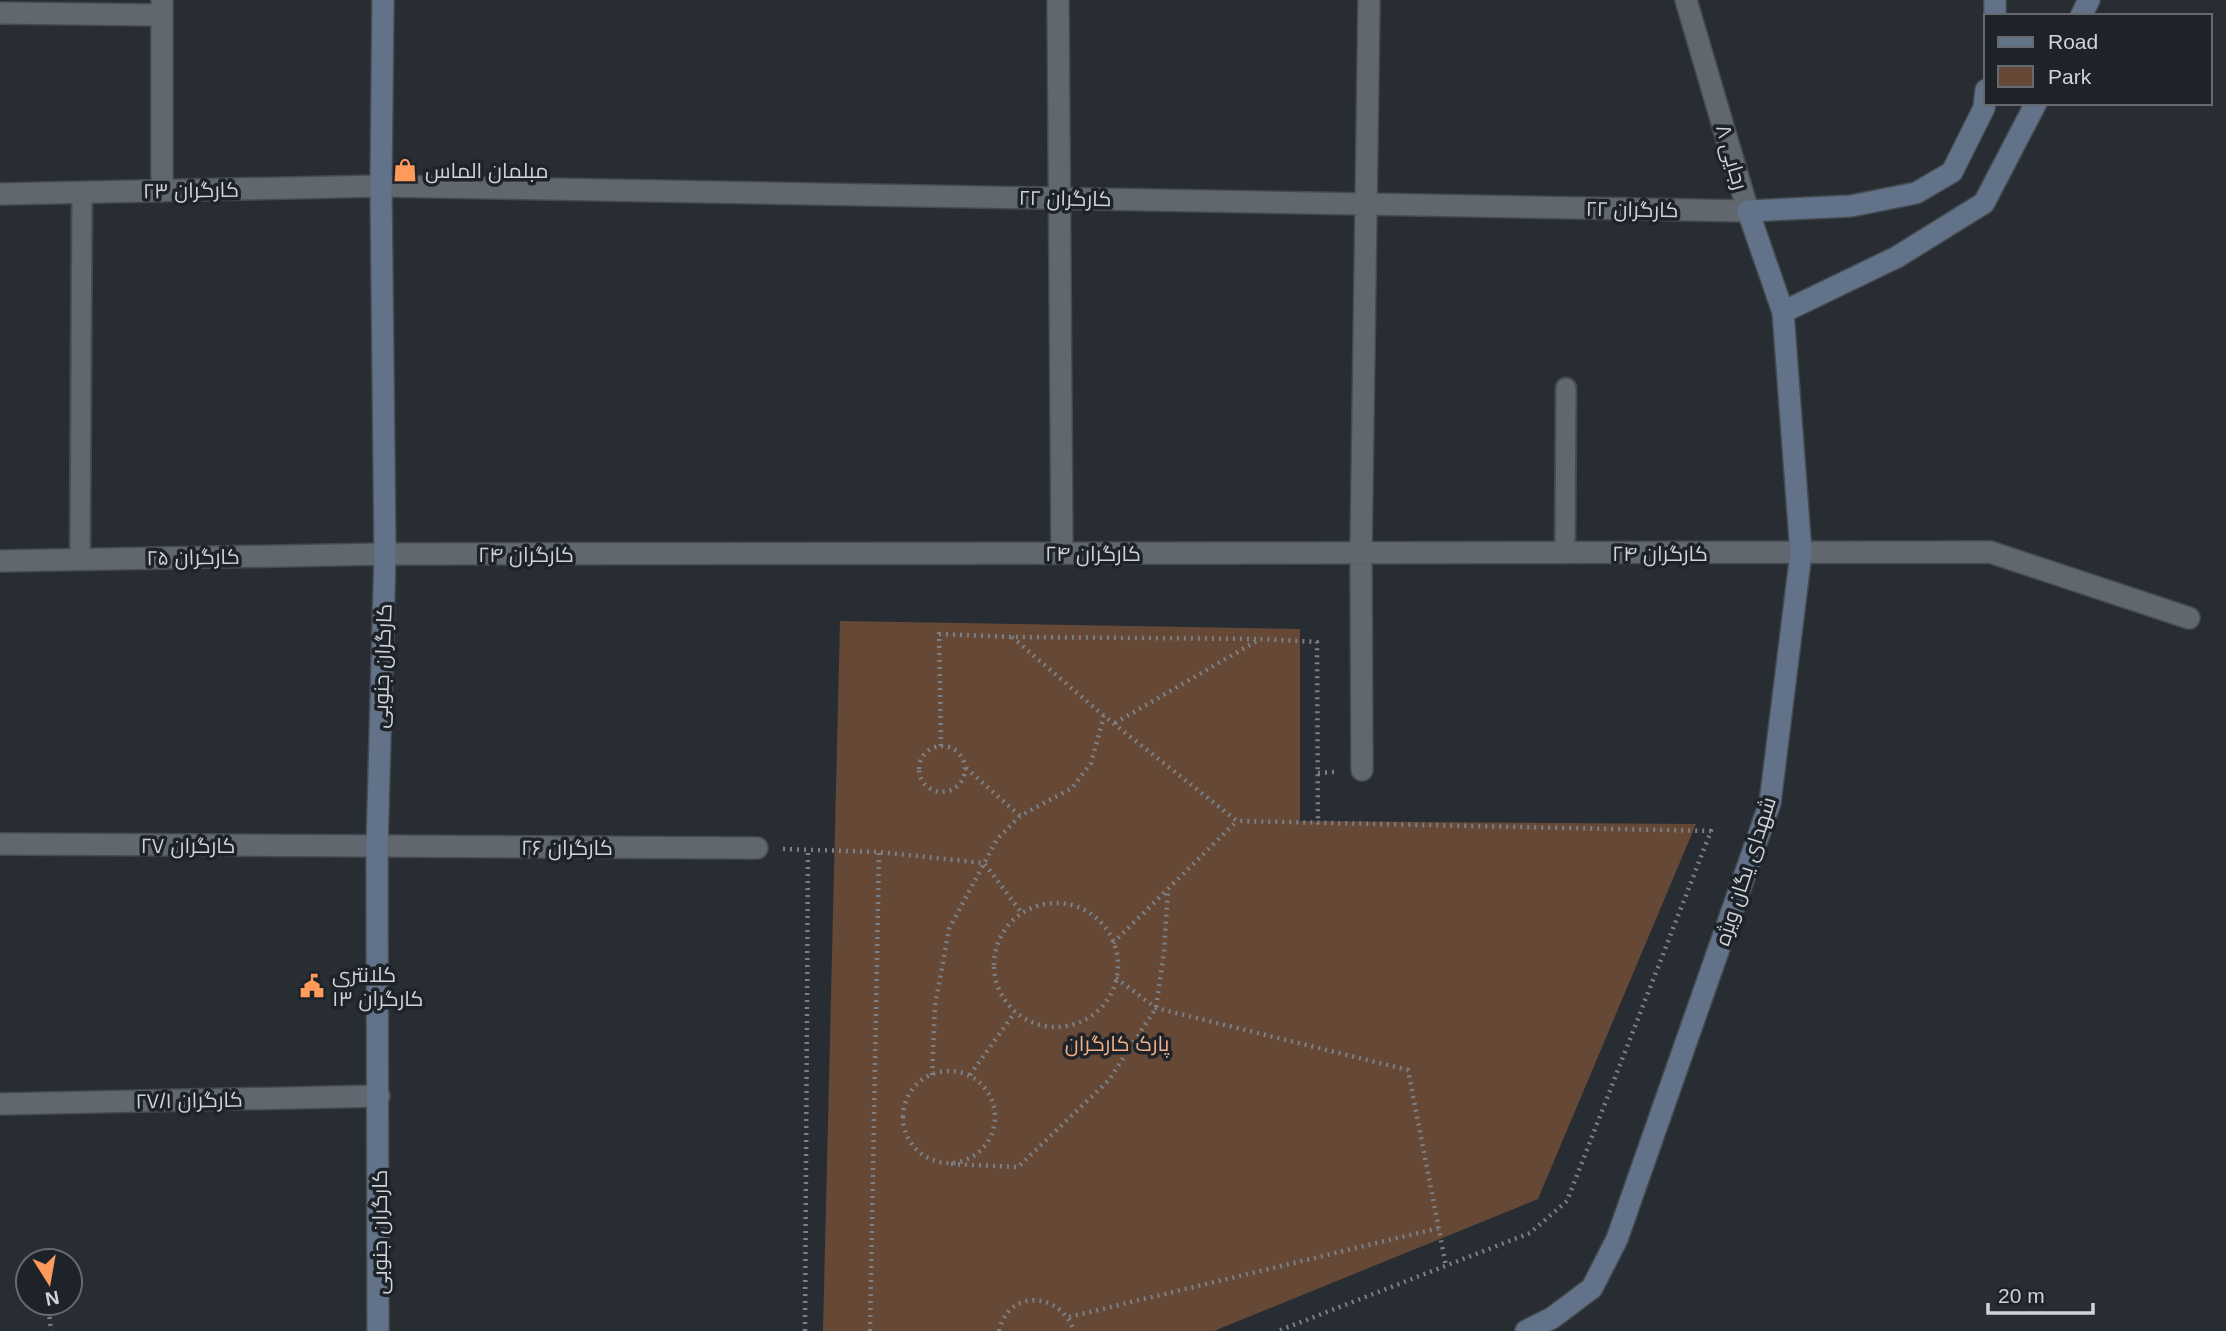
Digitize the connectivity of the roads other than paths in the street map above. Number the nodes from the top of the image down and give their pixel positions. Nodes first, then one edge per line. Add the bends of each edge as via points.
1 (383, 0) edge
2 (1058, 0) edge
3 (1369, 0) edge
4 (1686, 0) edge
5 (162, 8) edge
6 (0, 13) edge
7 (1984, 105) edge
8 (2035, 105) edge
9 (381, 186) junction
10 (162, 191) junction
11 (82, 193) junction
12 (0, 194) edge
13 (1059, 198) junction
14 (1367, 204) junction
15 (1748, 211) junction
16 (1783, 312) junction
17 (1566, 388) dead end
18 (1362, 553) junction
19 (1565, 553) junction
20 (1801, 553) junction
21 (386, 554) junction
22 (1062, 554) junction
23 (80, 559) junction
24 (0, 561) edge
25 (2189, 618) dead end
26 (1362, 770) dead end
27 (0, 844) edge
28 (377, 847) junction
29 (757, 848) road end
30 (379, 1096) junction
31 (0, 1104) edge
32 (379, 1331) edge
33 (1526, 1331) edge

1 - 9 street, کارگران جنوبی
2 - 13 street
3 - 14 street
4 - 15 street, رجایی ۸
5 - 6 street
5 - 10 street
7 - 15 street via 1952,172 1916,193 1850,206
8 - 16 street via 1984,203 1897,257
9 - 10 street, کارگران ۲۳
9 - 13 street, کارگران ۲۲
9 - 21 street, کارگران جنوبی
10 - 11 street, کارگران ۲۳
11 - 12 street, کارگران ۲۳
11 - 23 lane
13 - 14 street, کارگران ۲۲
13 - 22 street
14 - 15 street, کارگران ۲۲
14 - 18 street
15 - 16 street, رجایی ۸
16 - 20 street, شهدای یگان ویژه
17 - 19 lane
18 - 19 street, کارگران ۲۴
18 - 22 street, کارگران ۲۴
18 - 26 street
19 - 20 street, کارگران ۲۴
20 - 25 street, کارگران ۲۴ via 1990,552
20 - 33 street, شهدای یگان ویژه via 1770,803 1622,1226 1592,1288
21 - 22 street, کارگران ۲۴
21 - 23 street, کارگران ۲۵
21 - 28 street, کارگران جنوبی
23 - 24 street, کارگران ۲۵
27 - 28 street, کارگران ۲۷
28 - 29 street, کارگران ۲۶
28 - 30 street, کارگران جنوبی
30 - 31 street, کارگران ۲۷/۱
30 - 32 street, کارگران جنوبی

